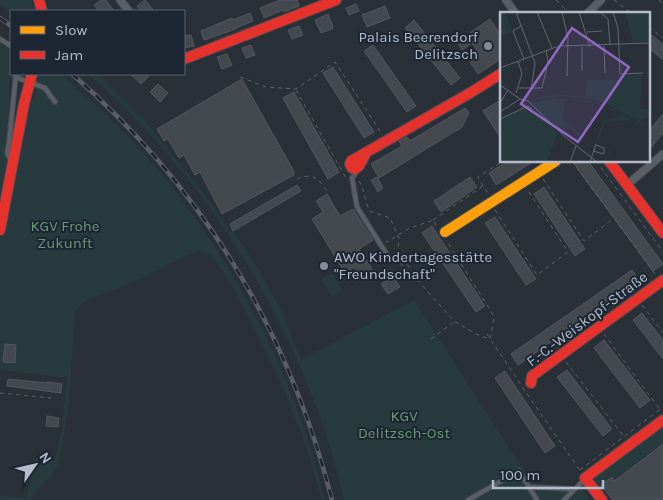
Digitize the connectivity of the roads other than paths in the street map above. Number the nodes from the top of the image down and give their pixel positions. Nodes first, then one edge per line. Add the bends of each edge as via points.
1 (336, 0) edge
2 (506, 0) edge
3 (601, 0) edge
4 (515, 12) edge
5 (589, 12) edge
6 (185, 60) edge
7 (500, 74) edge
8 (16, 75) edge
9 (31, 78) edge
10 (55, 102) dead end
11 (663, 154) edge
12 (554, 162) edge
13 (610, 162) edge
14 (12, 163) junction
15 (351, 176) joint
16 (627, 185) junction
17 (0, 230) edge
18 (663, 233) edge
19 (445, 235) road end
20 (389, 258) road end
21 (662, 280) edge
22 (531, 383) dead end
23 (663, 420) edge
24 (582, 474) junction
25 (529, 487) junction
26 (574, 489) junction
27 (468, 500) edge
28 (537, 500) edge
29 (564, 500) edge
30 (602, 500) edge

1 - 6 street
2 - 4 street
3 - 5 street
7 - 15 street via 366,153
8 - 9 lane
8 - 14 lane via 7,153
9 - 10 lane via 49,92
9 - 14 street
11 - 16 street
12 - 19 street
13 - 16 street
14 - 17 street
15 - 20 lane via 357,207
16 - 18 street
21 - 22 street, F.-C.-Weiskopf-Straße via 532,376
23 - 24 street via 626,441
24 - 26 lane
24 - 30 street
25 - 26 lane
25 - 27 lane via 519,471
25 - 28 lane
26 - 29 lane

